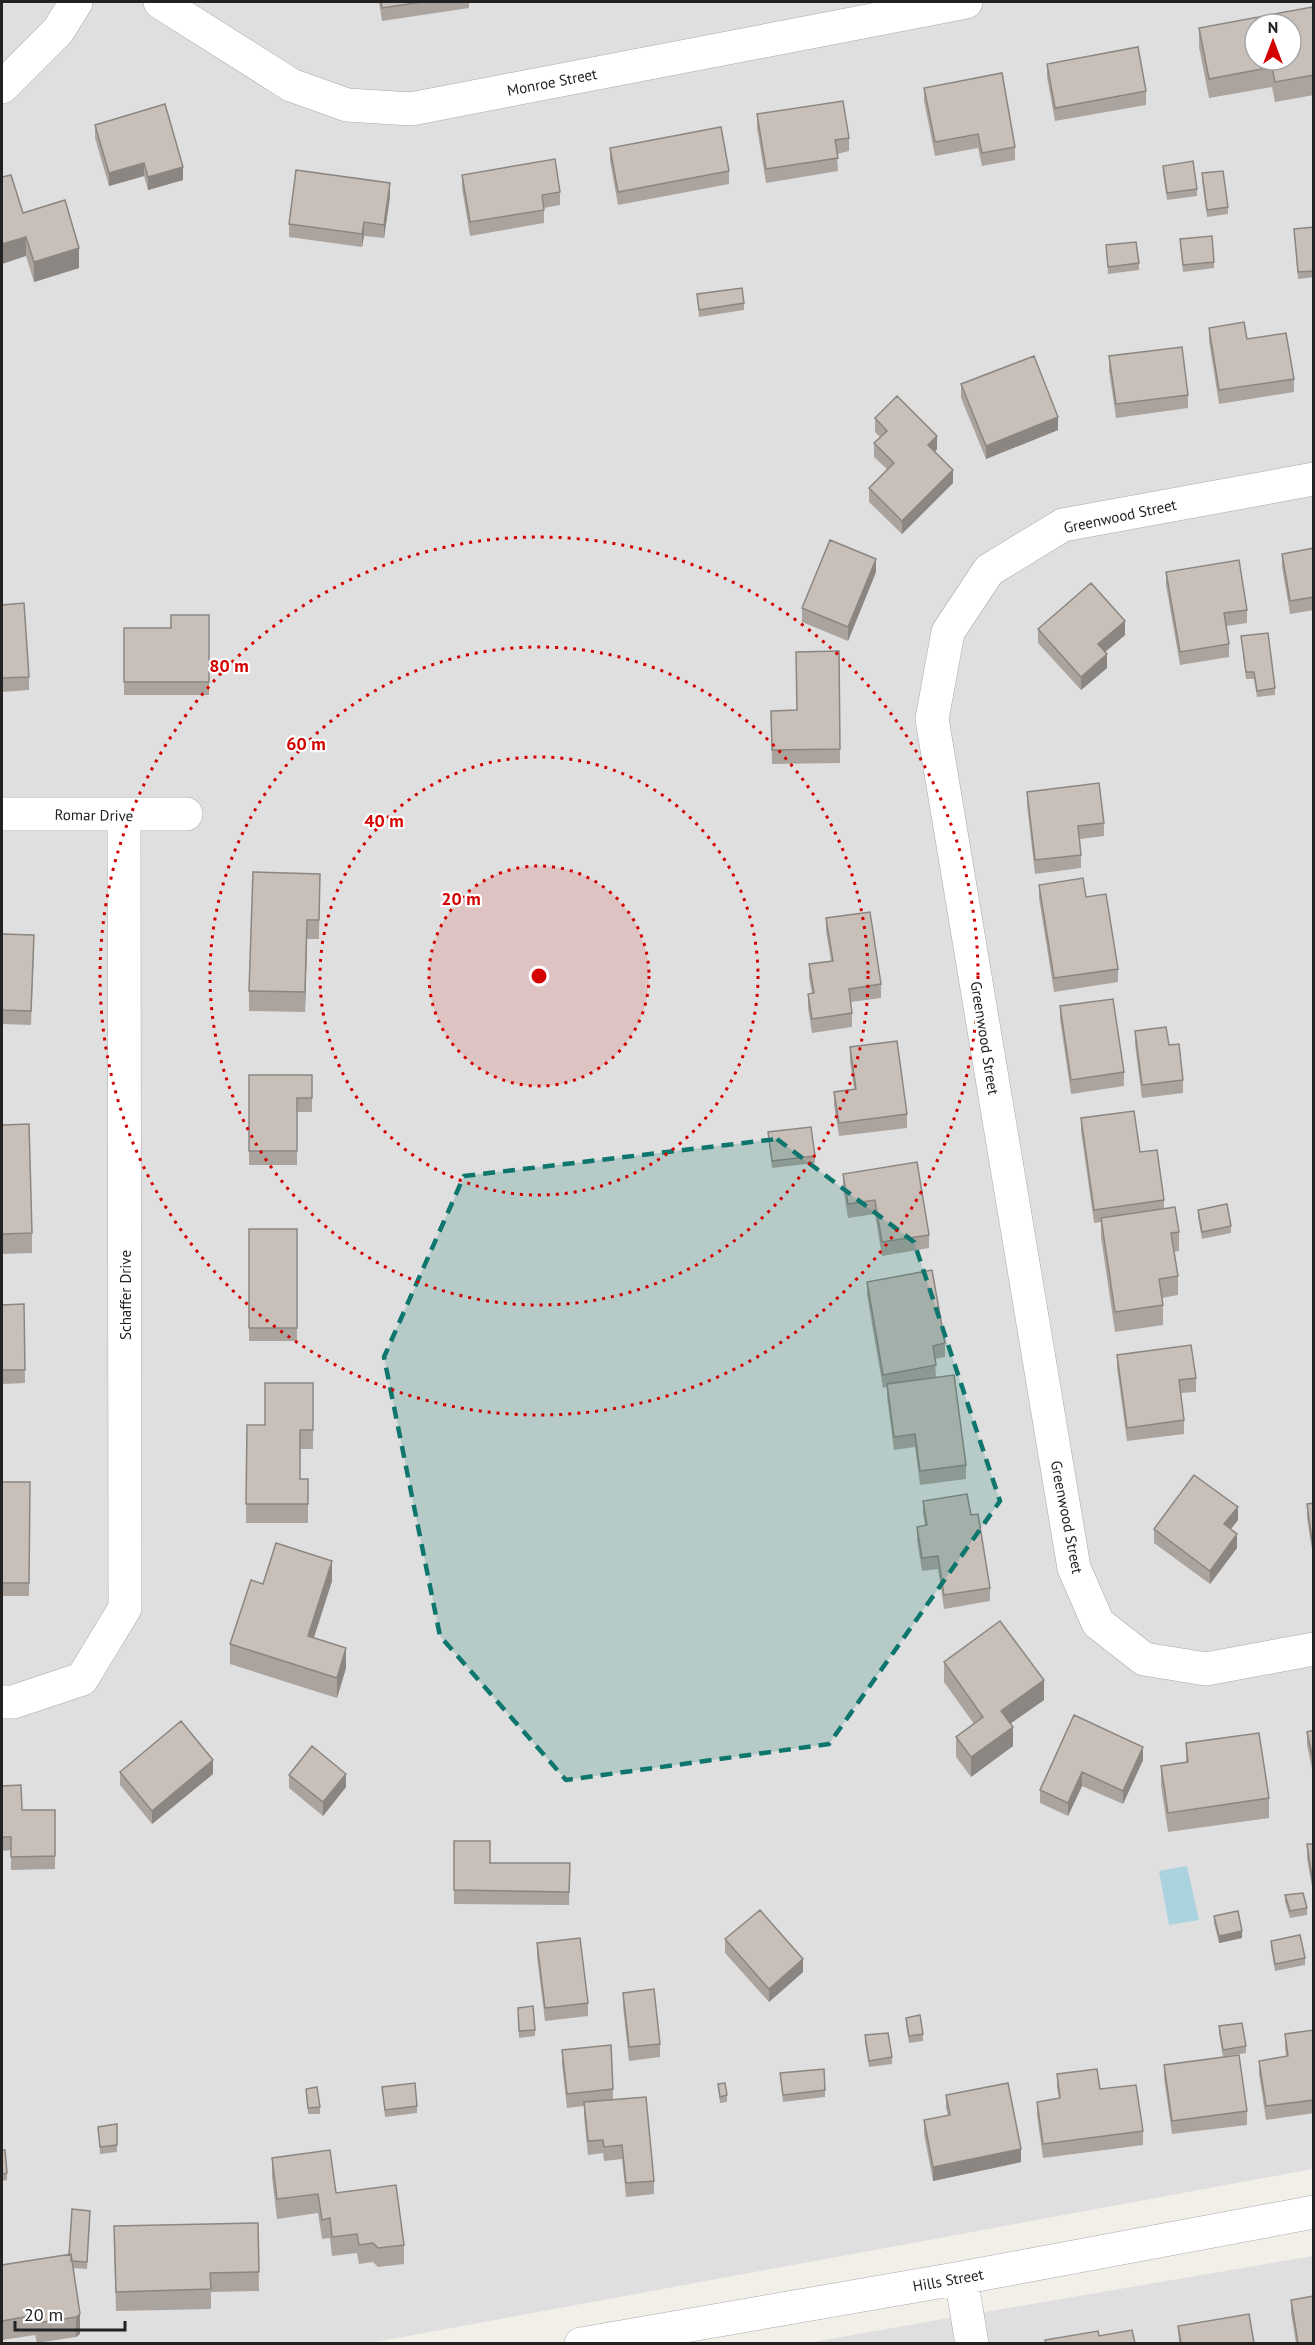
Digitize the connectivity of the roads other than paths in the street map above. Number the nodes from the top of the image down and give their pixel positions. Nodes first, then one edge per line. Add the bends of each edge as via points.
1 (76, 2) edge
2 (160, 2) edge
3 (966, 2) edge
4 (2, 87) edge
5 (1314, 479) edge
6 (2, 814) edge
7 (186, 814) dead end
8 (124, 816) junction
9 (1314, 1649) edge
10 (2, 1702) edge
11 (1314, 2212) edge
12 (960, 2278) junction
13 (581, 2343) edge
14 (972, 2343) edge

1 - 4 street via 58,31
2 - 3 street, Monroe Street via 291,85 347,105 411,109
5 - 9 street, Greenwood Street via 1063,525 989,570 948,632 932,719 1074,1568 1098,1623 1144,1659 1206,1669
6 - 8 street, Romar Drive
7 - 8 street, Romar Drive
8 - 10 street, Schaffer Drive via 125,1608 82,1679 14,1702
11 - 12 street, Hills Street
12 - 13 street, Hills Street
12 - 14 street

